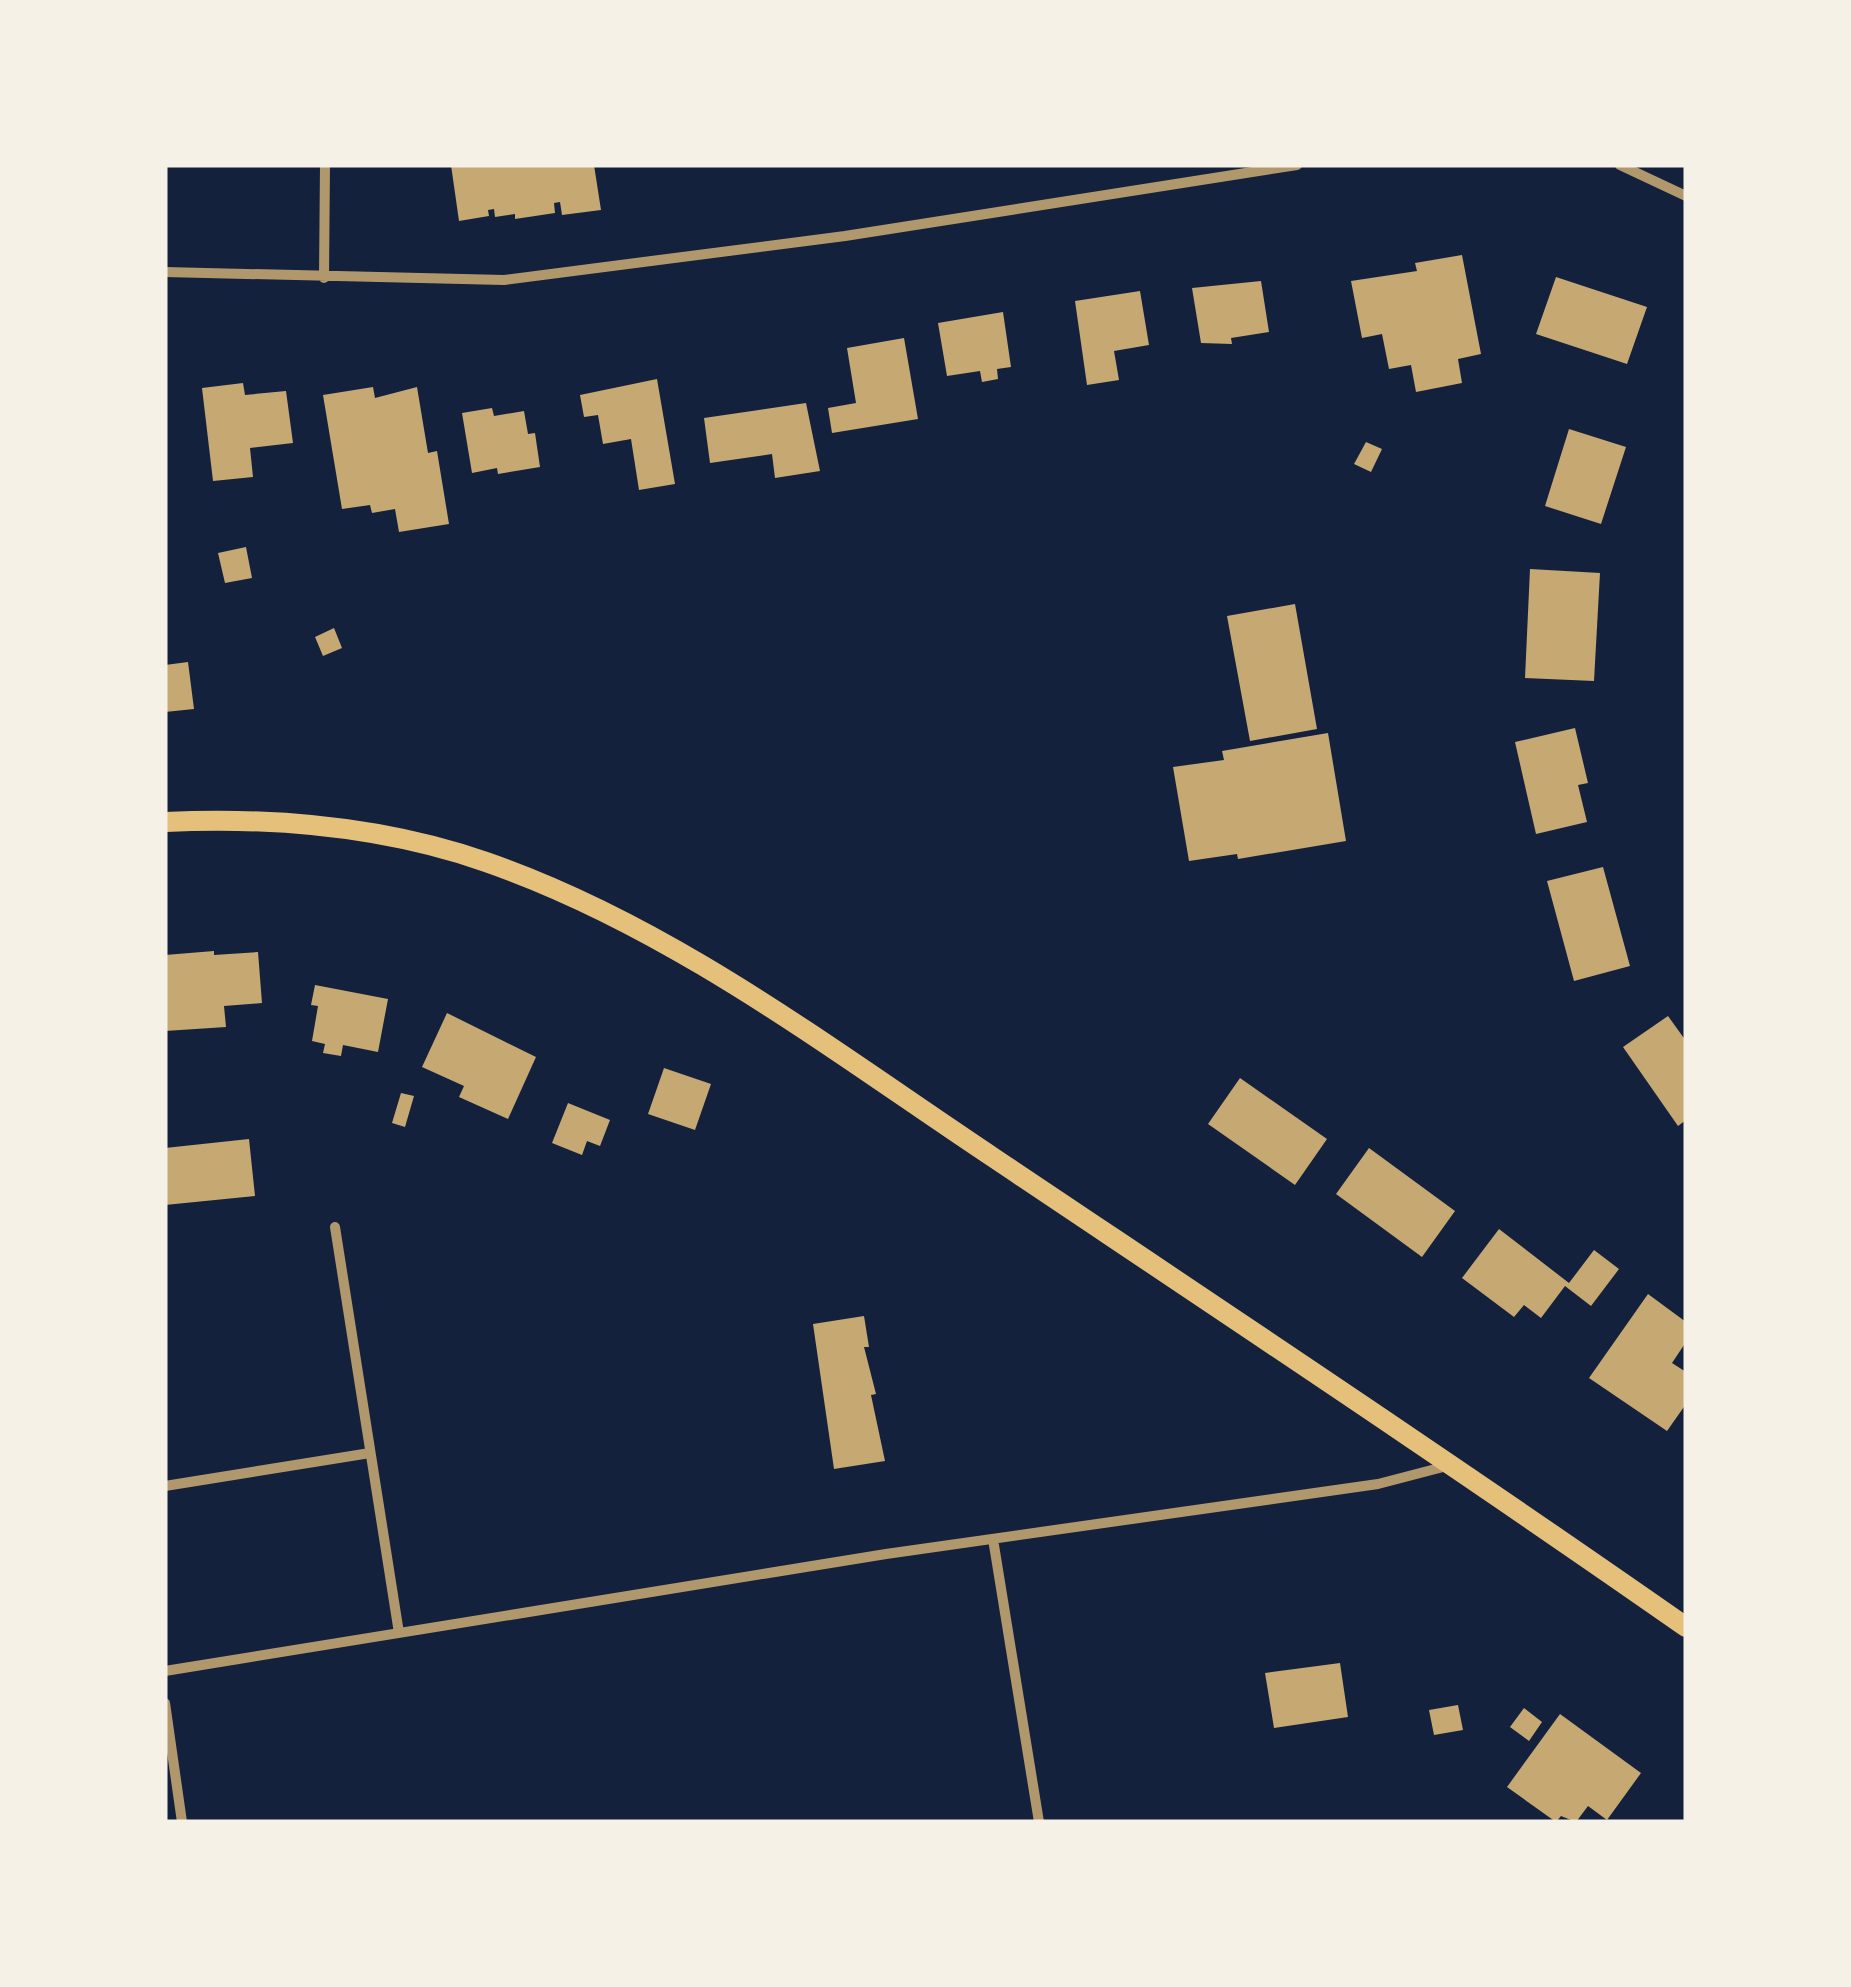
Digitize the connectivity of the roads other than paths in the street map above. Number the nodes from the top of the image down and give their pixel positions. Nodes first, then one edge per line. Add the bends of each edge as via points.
1 (325, 165) edge
2 (1293, 165) edge
3 (1620, 165) edge
4 (1686, 196) edge
5 (165, 272) edge
6 (324, 278) junction
7 (165, 822) edge
8 (335, 1227) dead end
9 (370, 1453) junction
10 (1452, 1465) junction
11 (165, 1486) edge
12 (993, 1539) junction
13 (1686, 1627) edge
14 (400, 1633) junction
15 (165, 1671) edge
16 (165, 1703) edge
17 (182, 1822) edge
18 (1040, 1822) edge

1 - 6 street
2 - 6 street via 636,266 504,280
3 - 4 street
5 - 6 street
7 - 10 main road via 294,824 427,844 582,901 755,1000
8 - 9 street
9 - 11 street
9 - 14 street
10 - 12 street via 1366,1486
10 - 13 main road
12 - 14 street
12 - 18 street
14 - 15 street
16 - 17 street

